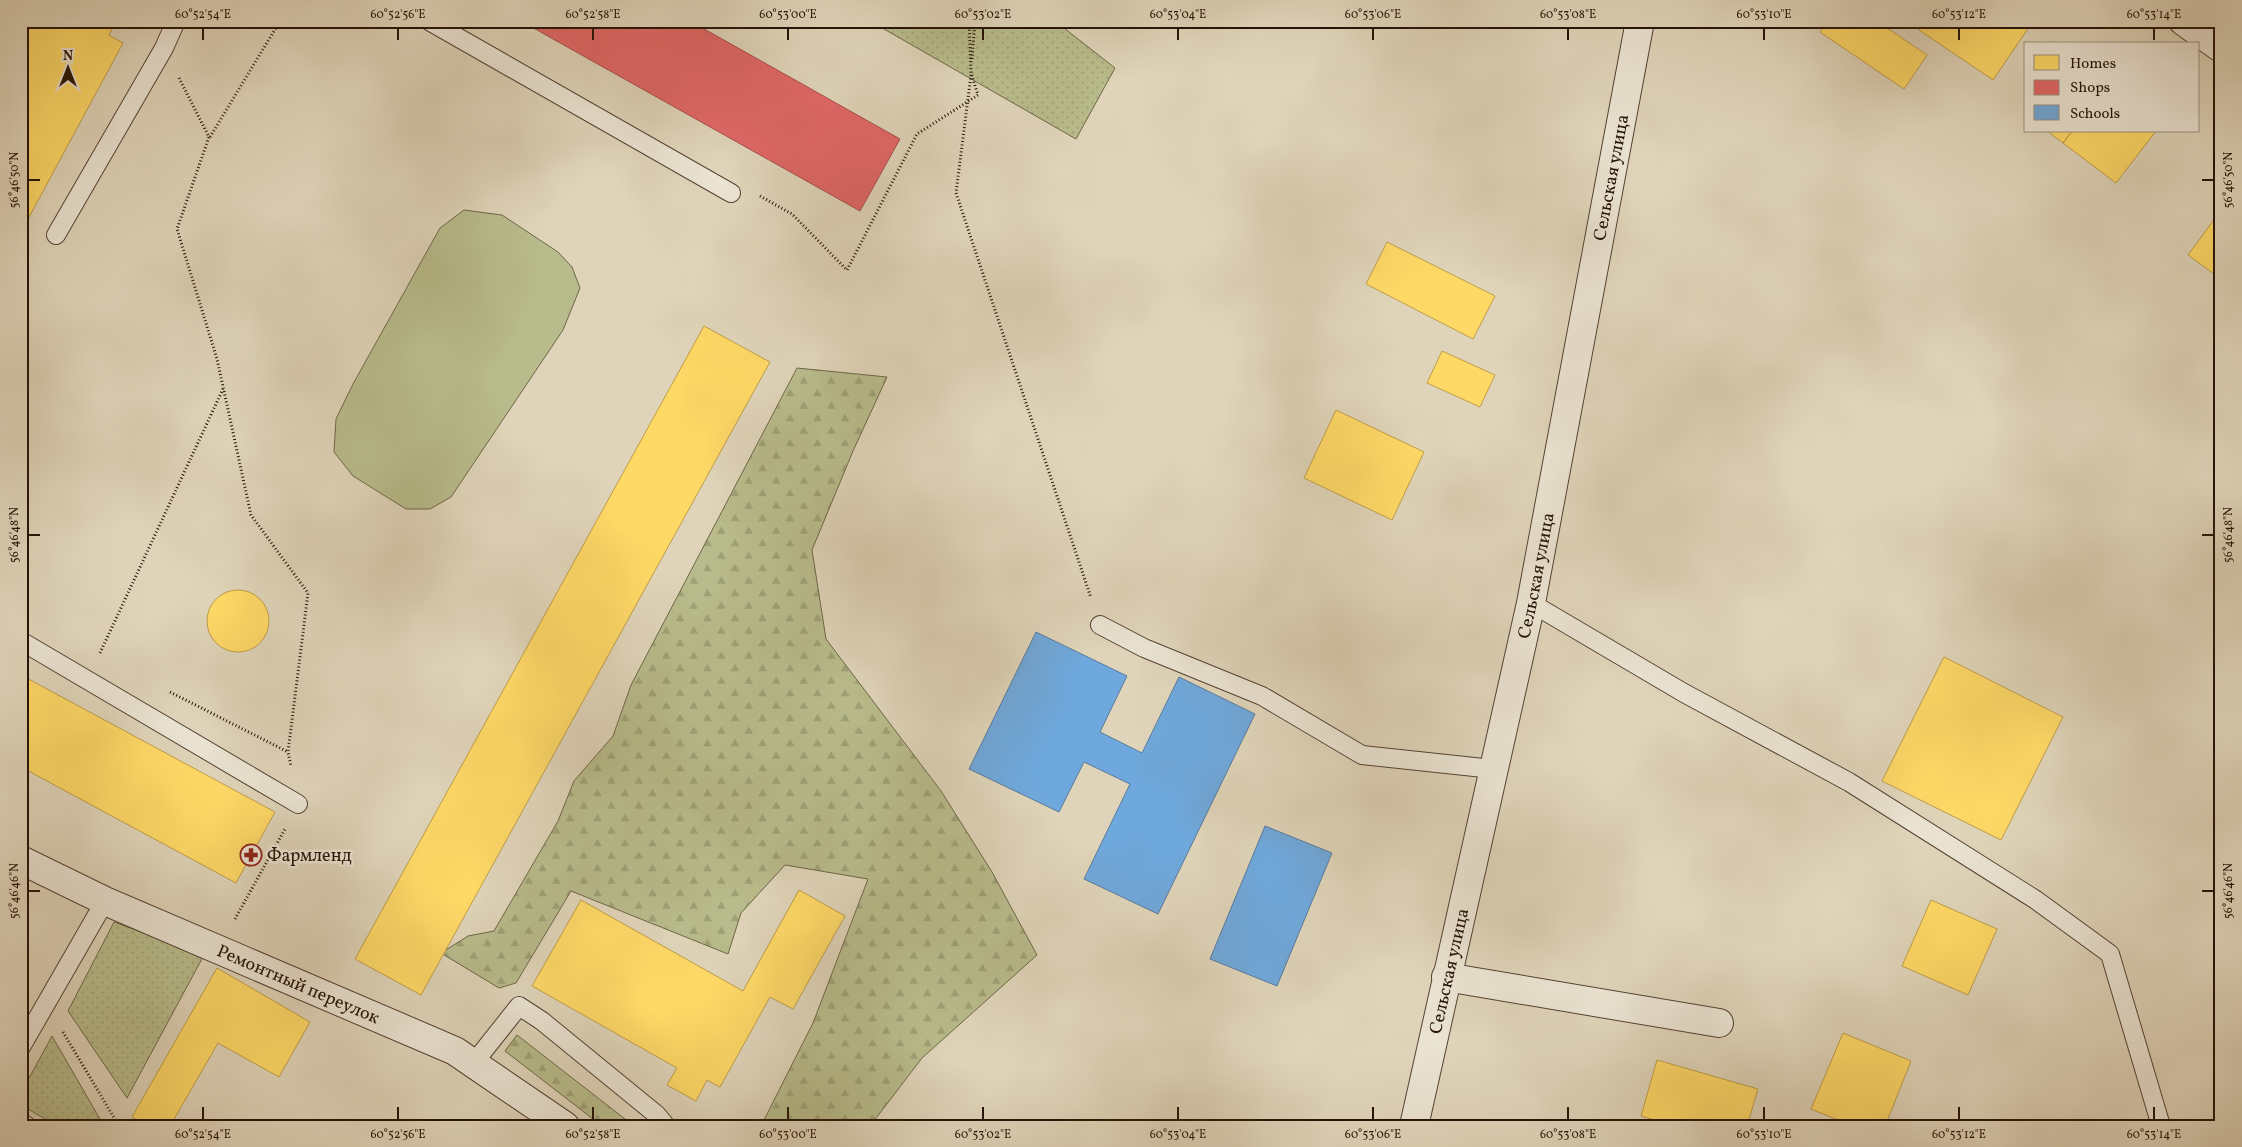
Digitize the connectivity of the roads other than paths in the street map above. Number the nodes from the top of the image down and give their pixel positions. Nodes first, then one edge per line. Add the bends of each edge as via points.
1 (176, 21) edge
2 (429, 21) edge
3 (1640, 21) edge
4 (2183, 21) edge
5 (2221, 48) edge
6 (731, 193) dead end
7 (56, 235) dead end
8 (1531, 603) junction
9 (1100, 625) road end
10 (21, 641) edge
11 (1493, 769) junction
12 (298, 804) road end
13 (21, 860) edge
14 (105, 901) junction
15 (1446, 977) junction
16 (1719, 1023) dead end
17 (21, 1047) edge
18 (473, 1064) junction
19 (21, 1122) edge
20 (27, 1126) edge
21 (565, 1126) edge
22 (666, 1126) edge
23 (1414, 1126) edge
24 (2161, 1126) edge

1 - 7 lane via 164,48
2 - 6 lane
3 - 8 street, Сельская улица
4 - 5 street
8 - 11 street, Сельская улица
8 - 24 lane via 1684,693 1849,782 2036,900 2110,954
9 - 11 lane via 1144,648 1262,696 1362,755
10 - 12 lane
11 - 15 street, Сельская улица
13 - 14 street, Ремонтный переулок
14 - 17 lane
14 - 18 street, Ремонтный переулок via 455,1051
15 - 16 street
15 - 23 street, Сельская улица
18 - 21 street, Ремонтный переулок
18 - 22 lane via 519,1006 650,1109
19 - 20 lane

